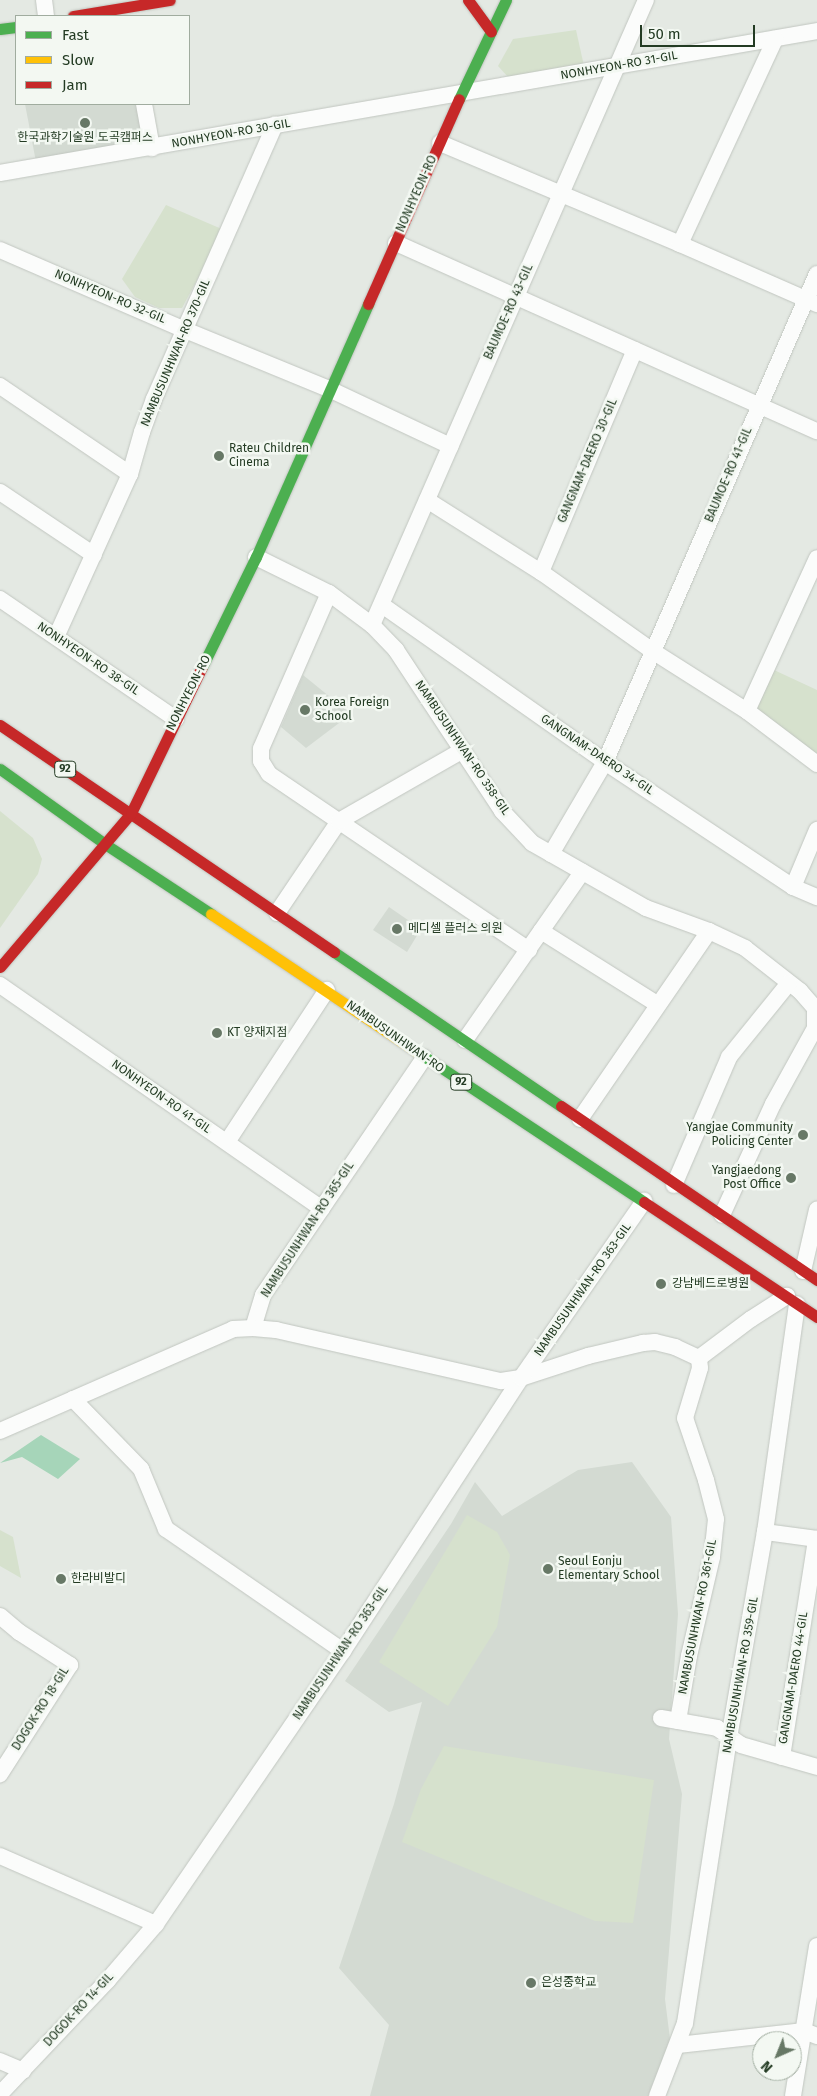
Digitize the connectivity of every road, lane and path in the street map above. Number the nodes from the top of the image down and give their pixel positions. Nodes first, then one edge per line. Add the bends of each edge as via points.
1 (44, 0) edge
2 (170, 0) edge
3 (468, 0) edge
4 (506, 0) edge
5 (646, 0) edge
6 (127, 11) edge
7 (46, 15) edge
8 (84, 15) edge
9 (15, 26) edge
10 (0, 29) edge
11 (817, 31) edge
12 (491, 32) junction
13 (775, 39) junction
14 (617, 66) junction
15 (462, 94) junction
16 (144, 105) edge
17 (275, 125) junction
18 (440, 144) junction
19 (152, 148) junction
20 (0, 173) edge
21 (560, 194) junction
22 (396, 243) junction
23 (680, 244) junction
24 (0, 250) edge
25 (817, 274) edge
26 (516, 298) junction
27 (811, 302) edge
28 (185, 330) junction
29 (635, 350) junction
30 (0, 386) edge
31 (332, 390) junction
32 (759, 406) junction
33 (817, 431) edge
34 (450, 446) junction
35 (130, 474) junction
36 (0, 492) edge
37 (428, 500) junction
38 (94, 555) junction
39 (256, 557) junction
40 (817, 558) edge
41 (541, 572) junction
42 (330, 593) junction
43 (0, 599) edge
44 (382, 605) junction
45 (372, 625) junction
46 (56, 637) junction
47 (654, 652) junction
48 (747, 711) junction
49 (176, 719) junction
50 (0, 725) edge
51 (463, 750) junction
52 (605, 762) junction
53 (817, 764) edge
54 (0, 768) edge
55 (131, 813) junction
56 (339, 821) junction
57 (817, 830) edge
58 (105, 844) junction
59 (551, 854) junction
60 (582, 872) junction
61 (793, 887) junction
62 (817, 896) edge
63 (277, 913) junction
64 (709, 931) junction
65 (541, 932) junction
66 (529, 950) junction
67 (0, 967) edge
68 (789, 984) junction
69 (0, 985) edge
70 (327, 990) junction
71 (657, 1004) junction
72 (465, 1040) junction
73 (424, 1058) junction
74 (580, 1119) junction
75 (227, 1142) junction
76 (674, 1185) junction
77 (644, 1201) junction
78 (322, 1209) junction
79 (817, 1210) edge
80 (722, 1215) junction
81 (803, 1270) junction
82 (817, 1280) edge
83 (792, 1300) junction
84 (817, 1317) edge
85 (253, 1328) junction
86 (698, 1358) junction
87 (521, 1378) junction
88 (73, 1399) junction
89 (0, 1431) edge
90 (766, 1532) junction
91 (817, 1539) edge
92 (0, 1616) edge
93 (343, 1651) junction
94 (661, 1718) dead end
95 (678, 1721) junction
96 (729, 1738) junction
97 (782, 1757) junction
98 (817, 1767) edge
99 (0, 1774) edge
100 (0, 1856) edge
101 (156, 1924) junction
102 (817, 1946) edge
103 (811, 2034) edge
104 (678, 2045) junction
105 (0, 2061) edge
106 (23, 2071) junction
107 (0, 2094) edge
108 (657, 2096) edge
109 (793, 2096) edge

1 - 7 street
2 - 6 main road
3 - 12 main road
4 - 12 main road, NONHYEON-RO
5 - 14 street, BAUMOE-RO 43-GIL
6 - 8 main road
9 - 10 main road
11 - 13 street, NONHYEON-RO 31-GIL
12 - 15 main road, NONHYEON-RO
13 - 14 street, NONHYEON-RO 31-GIL
13 - 23 street
14 - 15 street, NONHYEON-RO 31-GIL
14 - 21 street, BAUMOE-RO 43-GIL
15 - 17 street, NONHYEON-RO 30-GIL
15 - 18 main road, NONHYEON-RO
16 - 19 street
17 - 19 street, NONHYEON-RO 30-GIL
17 - 28 street, NAMBUSUNHWAN-RO 370-GIL
18 - 21 street
18 - 22 main road, NONHYEON-RO
19 - 20 street, NONHYEON-RO 30-GIL
21 - 23 street
21 - 26 street, BAUMOE-RO 43-GIL
22 - 26 street
22 - 31 main road, NONHYEON-RO
23 - 27 street
24 - 28 street, NONHYEON-RO 32-GIL
25 - 27 street, BAUMOE-RO 41-GIL
26 - 29 street
26 - 34 street, BAUMOE-RO 43-GIL
27 - 32 street, BAUMOE-RO 41-GIL
28 - 31 street, NONHYEON-RO 32-GIL
28 - 35 street, NAMBUSUNHWAN-RO 370-GIL via 145,424
29 - 32 street
29 - 41 street, GANGNAM-DAERO 30-GIL
30 - 35 street
31 - 34 street
31 - 39 main road, NONHYEON-RO
32 - 33 street
32 - 47 street, BAUMOE-RO 41-GIL
34 - 37 street, BAUMOE-RO 43-GIL
35 - 38 street, NAMBUSUNHWAN-RO 370-GIL
36 - 38 street
37 - 41 street
37 - 44 street, BAUMOE-RO 43-GIL
38 - 46 street, NAMBUSUNHWAN-RO 370-GIL
39 - 42 street, NAMBUSUNHWAN-RO 358-GIL
39 - 49 main road, NONHYEON-RO
40 - 48 street
41 - 47 street
42 - 45 street, NAMBUSUNHWAN-RO 358-GIL
42 - 56 street via 261,749 261,761 269,774
43 - 46 street, NONHYEON-RO 38-GIL
44 - 45 street, BAUMOE-RO 43-GIL
44 - 52 street, GANGNAM-DAERO 34-GIL
45 - 51 street, NAMBUSUNHWAN-RO 358-GIL via 396,650
46 - 49 street, NONHYEON-RO 38-GIL
47 - 48 street
47 - 52 street, BAUMOE-RO 41-GIL
48 - 53 street
49 - 55 main road, NONHYEON-RO
50 - 55 main road, 92
51 - 56 street
51 - 59 street, NAMBUSUNHWAN-RO 358-GIL via 502,812 532,843
52 - 59 street, BAUMOE-RO 41-GIL
52 - 61 street, GANGNAM-DAERO 34-GIL
54 - 58 main road, NAMBUSUNHWAN-RO / 92
55 - 58 main road, NONHYEON-RO
55 - 63 main road, 92
56 - 63 street
56 - 66 street
57 - 61 street
58 - 67 main road, NONHYEON-RO
58 - 70 main road, NAMBUSUNHWAN-RO / 92
59 - 60 street, NAMBUSUNHWAN-RO 358-GIL
60 - 64 street, NAMBUSUNHWAN-RO 358-GIL via 646,908
60 - 65 street
61 - 62 street, GANGNAM-DAERO 34-GIL
63 - 72 main road, 92
64 - 68 street, NAMBUSUNHWAN-RO 358-GIL via 745,948
64 - 71 street
65 - 66 street
65 - 71 street
66 - 72 street
68 - 76 street via 729,1057
68 - 80 street, NAMBUSUNHWAN-RO 358-GIL via 815,1008 815,1028 773,1104
69 - 75 street, NONHYEON-RO 41-GIL
70 - 73 main road, NAMBUSUNHWAN-RO / 92
70 - 75 street
71 - 74 street
72 - 74 main road, 92
73 - 77 main road, NAMBUSUNHWAN-RO / 92
73 - 78 street, NAMBUSUNHWAN-RO 365-GIL
74 - 76 main road, 92
75 - 78 street, NONHYEON-RO 41-GIL
76 - 80 main road, 92
77 - 83 main road, NAMBUSUNHWAN-RO / 92
77 - 87 street, NAMBUSUNHWAN-RO 363-GIL
78 - 85 street, NAMBUSUNHWAN-RO 365-GIL via 263,1295
79 - 81 street
80 - 81 main road, 92
81 - 82 main road, 92
83 - 84 main road, NAMBUSUNHWAN-RO / 92
83 - 86 street via 750,1319
83 - 90 street, NAMBUSUNHWAN-RO 359-GIL
85 - 87 street, NAMBUSUNHWAN-RO 363-GIL via 276,1330 501,1381
85 - 88 street via 233,1329
86 - 87 street, NAMBUSUNHWAN-RO 363-GIL via 674,1347 655,1342 643,1343 588,1356
86 - 95 street, NAMBUSUNHWAN-RO 361-GIL via 700,1368 685,1418 716,1519 712,1557 688,1656
87 - 93 street, NAMBUSUNHWAN-RO 363-GIL
88 - 89 street
88 - 93 street via 141,1469 166,1529
90 - 91 street
90 - 96 street, NAMBUSUNHWAN-RO 359-GIL
91 - 97 street, GANGNAM-DAERO 44-GIL
92 - 99 street, DOGOK-RO 18-GIL via 70,1665
93 - 101 street, NAMBUSUNHWAN-RO 363-GIL
94 - 95 street, GANGNAM-DAERO 44-GIL
95 - 96 street, GANGNAM-DAERO 44-GIL via 717,1728
96 - 97 street, GANGNAM-DAERO 44-GIL via 741,1745
96 - 104 street, NAMBUSUNHWAN-RO 359-GIL via 700,1939
97 - 98 street, GANGNAM-DAERO 44-GIL
100 - 101 street
101 - 106 street, DOGOK-RO 14-GIL
102 - 103 street
103 - 104 street
103 - 109 street
104 - 108 street, NAMBUSUNHWAN-RO 359-GIL
105 - 106 street
106 - 107 street, DOGOK-RO 14-GIL

